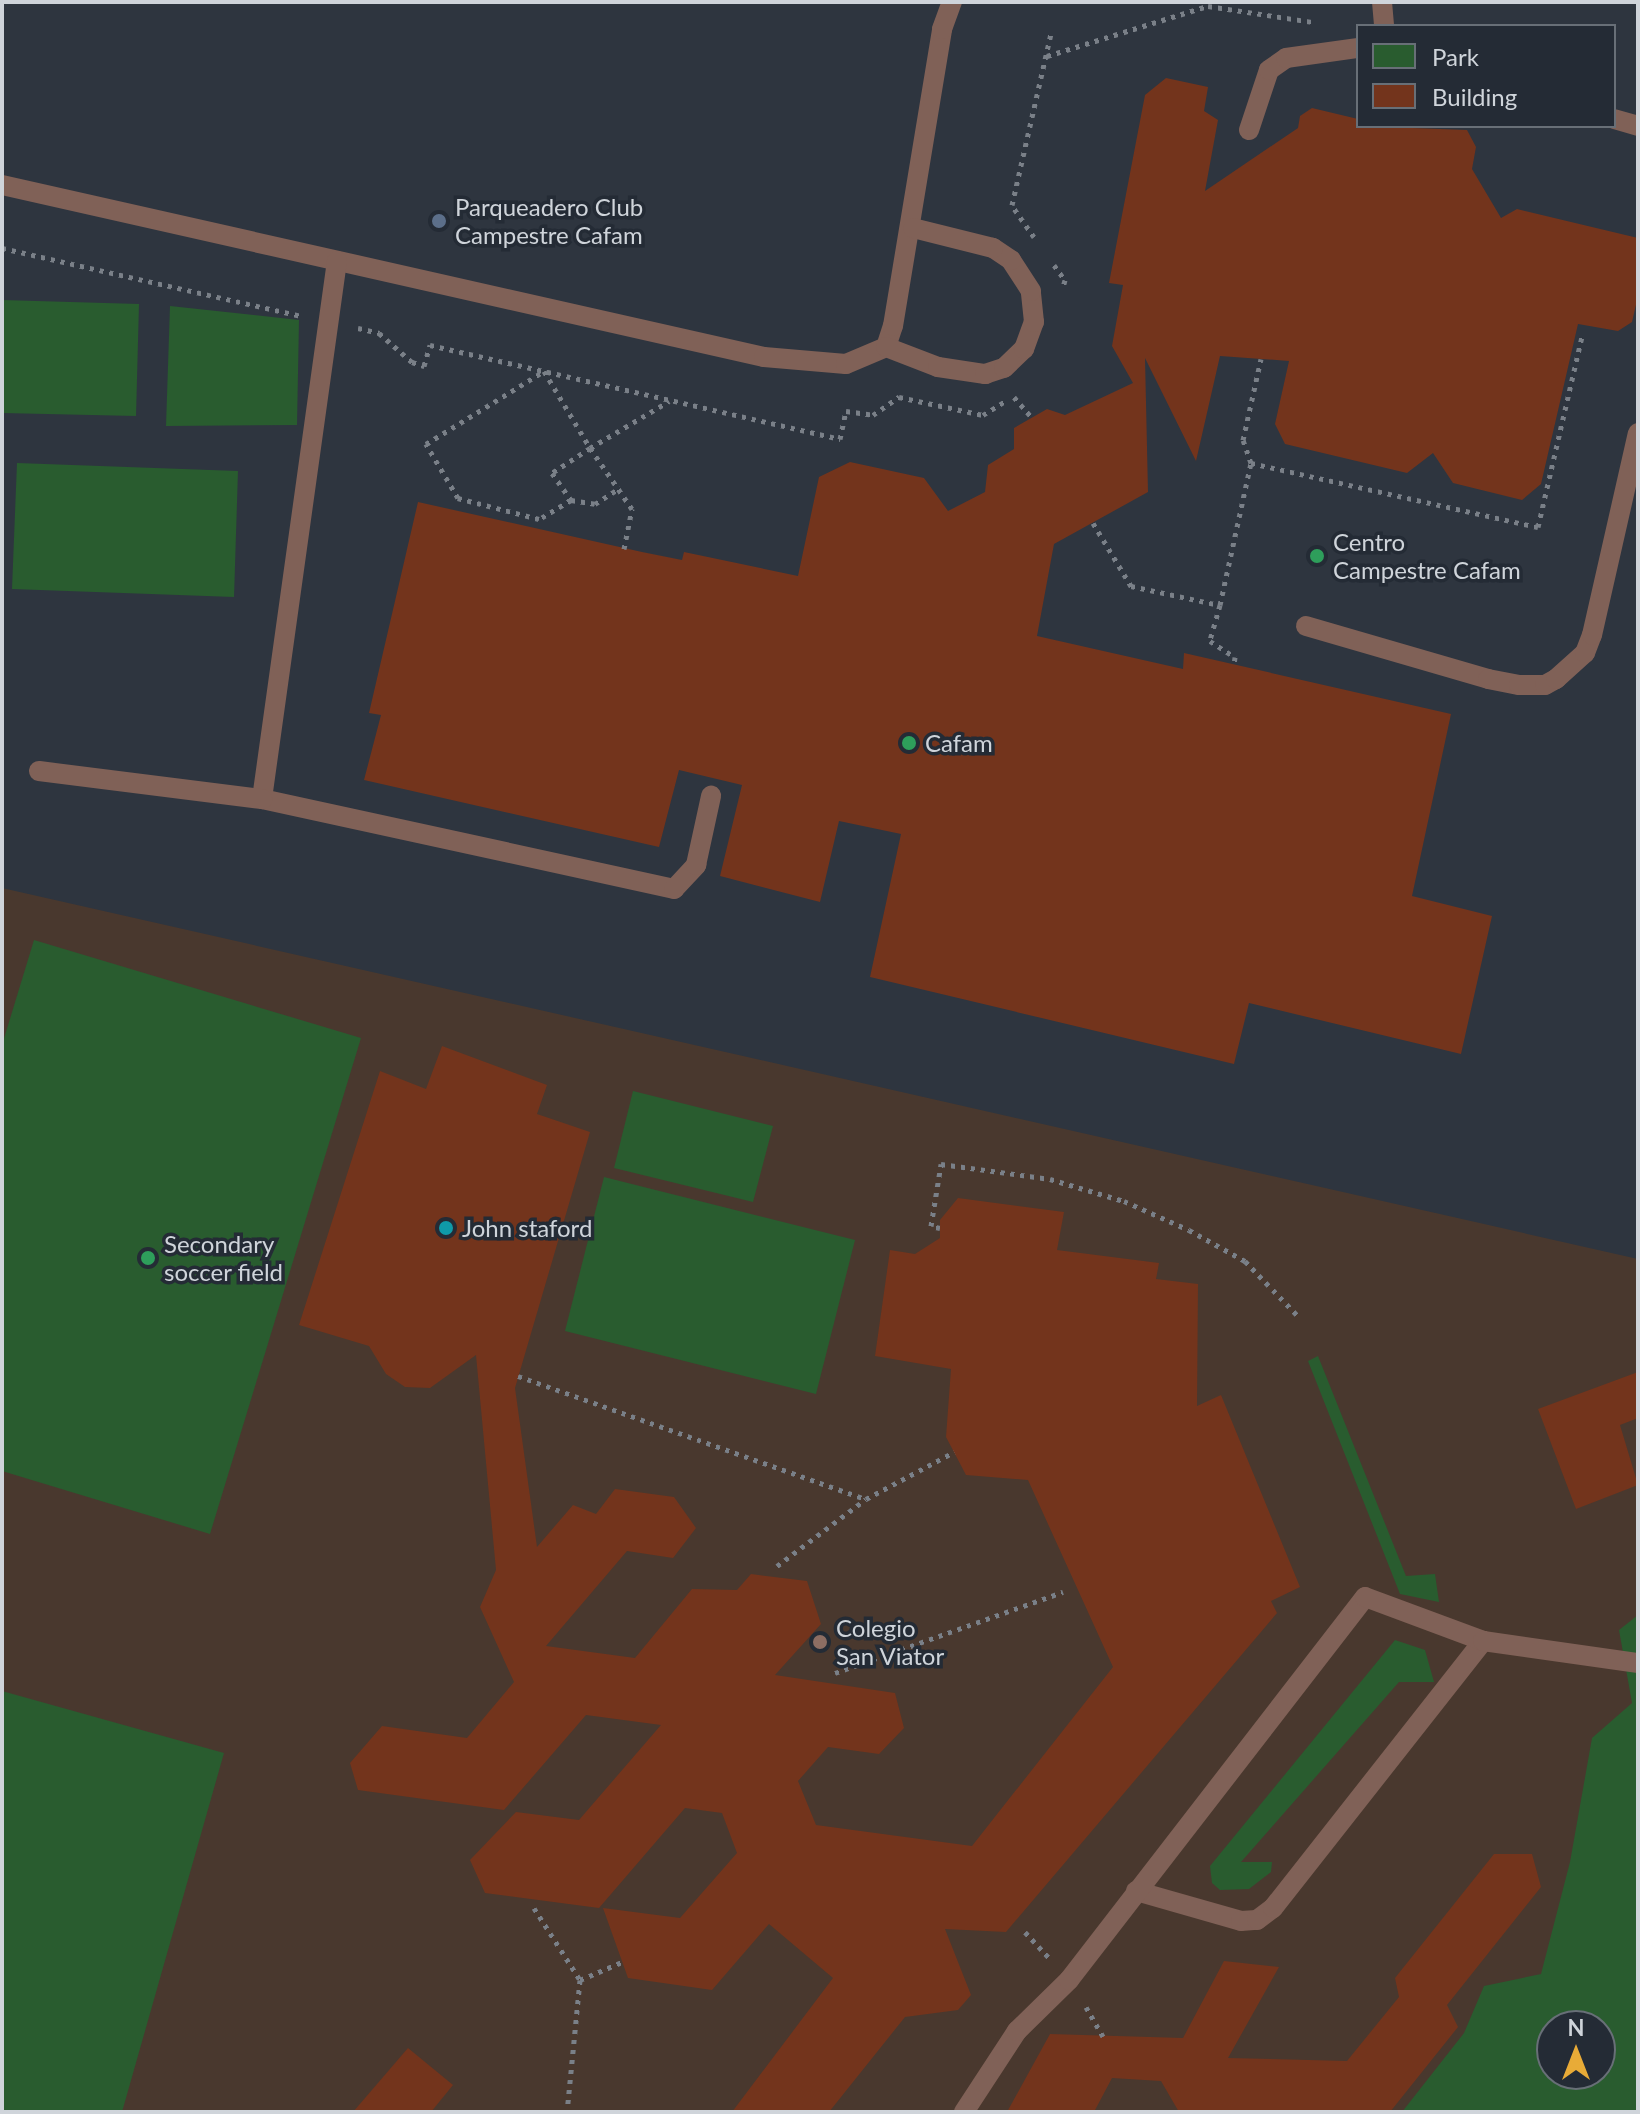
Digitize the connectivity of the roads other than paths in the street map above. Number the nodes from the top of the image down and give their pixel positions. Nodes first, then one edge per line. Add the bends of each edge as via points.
1 (952, 2) edge
2 (1382, 2) edge
3 (1384, 24) edge
4 (1356, 48) edge
5 (1616, 120) edge
6 (1638, 126) edge
7 (1249, 130) dead end
8 (2, 185) edge
9 (913, 228) junction
10 (337, 261) junction
11 (886, 347) junction
12 (1638, 433) edge
13 (1306, 626) dead end
14 (39, 771) dead end
15 (711, 796) dead end
16 (262, 799) junction
17 (1483, 1641) junction
18 (1638, 1663) edge
19 (1136, 1891) junction
20 (964, 2112) edge

1 - 9 lane via 942,29
2 - 3 lane
4 - 7 lane via 1286,58 1269,70
5 - 6 lane
8 - 10 lane
9 - 11 lane
9 - 11 lane via 993,248 1011,260 1031,291 1034,322 1018,355 985,374 938,367
10 - 11 lane via 764,357 846,364
10 - 16 lane
12 - 13 lane via 1592,635 1585,653 1556,679 1545,685 1519,685 1477,677
14 - 16 lane
15 - 16 lane via 696,865 674,889
17 - 18 lane
17 - 19 lane via 1273,1908 1257,1920 1241,1921
17 - 19 lane via 1365,1597
19 - 20 lane via 1069,1980 1017,2031

